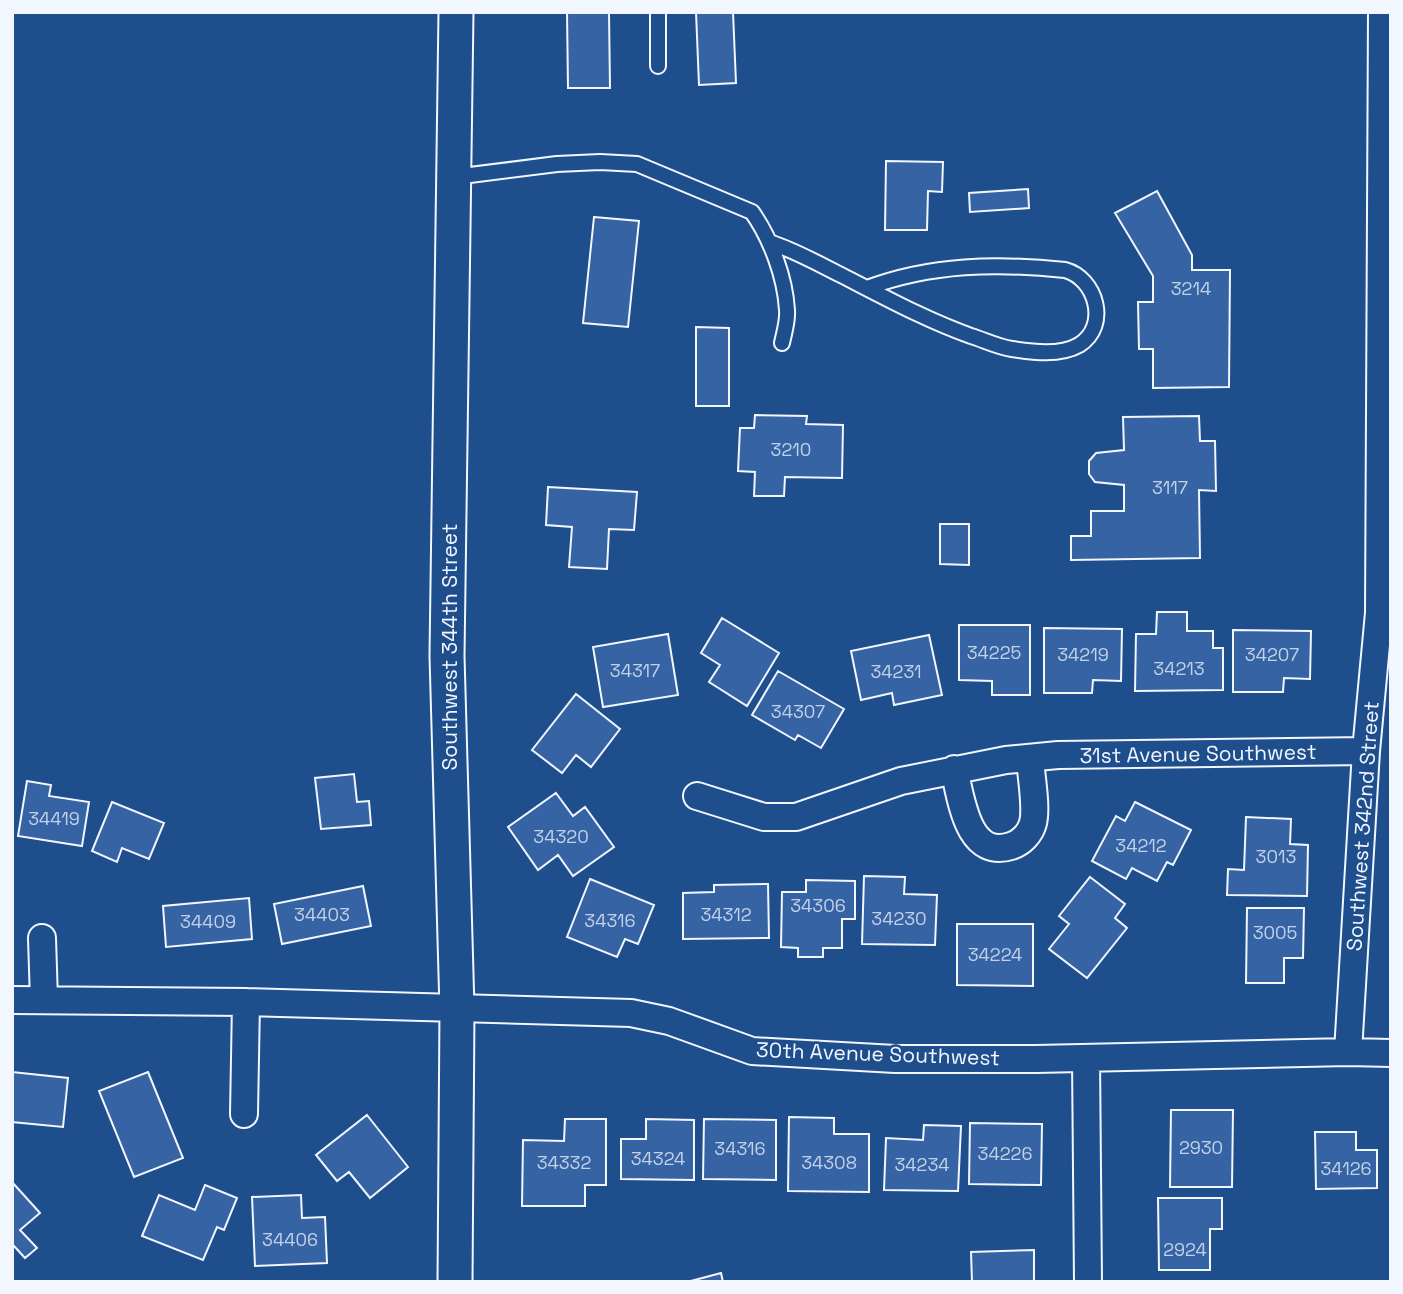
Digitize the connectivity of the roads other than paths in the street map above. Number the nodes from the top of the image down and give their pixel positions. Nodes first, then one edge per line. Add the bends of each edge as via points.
1 (456, 12) edge
2 (658, 12) edge
3 (1382, 12) edge
4 (658, 66) dead end
5 (454, 177) junction
6 (769, 242) junction
7 (867, 288) junction
8 (782, 343) dead end
9 (1366, 751) junction
10 (1030, 758) junction
11 (954, 769) junction
12 (697, 796) dead end
13 (42, 938) dead end
14 (12, 1000) edge
15 (44, 1000) junction
16 (246, 1002) junction
17 (457, 1009) junction
18 (1348, 1052) junction
19 (1391, 1053) edge
20 (1086, 1058) junction
21 (244, 1114) dead end
22 (455, 1282) edge
23 (1088, 1282) edge

1 - 5 street, Southwest 344th Street
2 - 4 lane
3 - 9 street, Southwest 342nd Street via 1379,613
5 - 6 lane via 557,164 637,164 751,212
5 - 17 street, Southwest 344th Street via 447,656
6 - 7 lane
6 - 8 lane via 786,301
7 - 7 lane via 944,326 1009,349 1070,349 1084,342 1094,327 1093,292 1085,280 1065,270 931,270
9 - 10 street, 31st Avenue Southwest
9 - 18 street, Southwest 342nd Street
10 - 11 street, 31st Avenue Southwest
10 - 11 street via 1033,822 1020,842 1010,847 998,848 977,839 970,829
11 - 12 street, 31st Avenue Southwest via 796,817 764,817
13 - 15 street
14 - 15 street, 30th Avenue Southwest
15 - 16 street, 30th Avenue Southwest
16 - 17 street, 30th Avenue Southwest
16 - 21 street
17 - 20 street, 30th Avenue Southwest via 631,1013 669,1021 752,1051 895,1059
17 - 22 street, Southwest 344th Street
18 - 19 street, 30th Avenue Southwest
18 - 20 street, 30th Avenue Southwest
20 - 23 street

